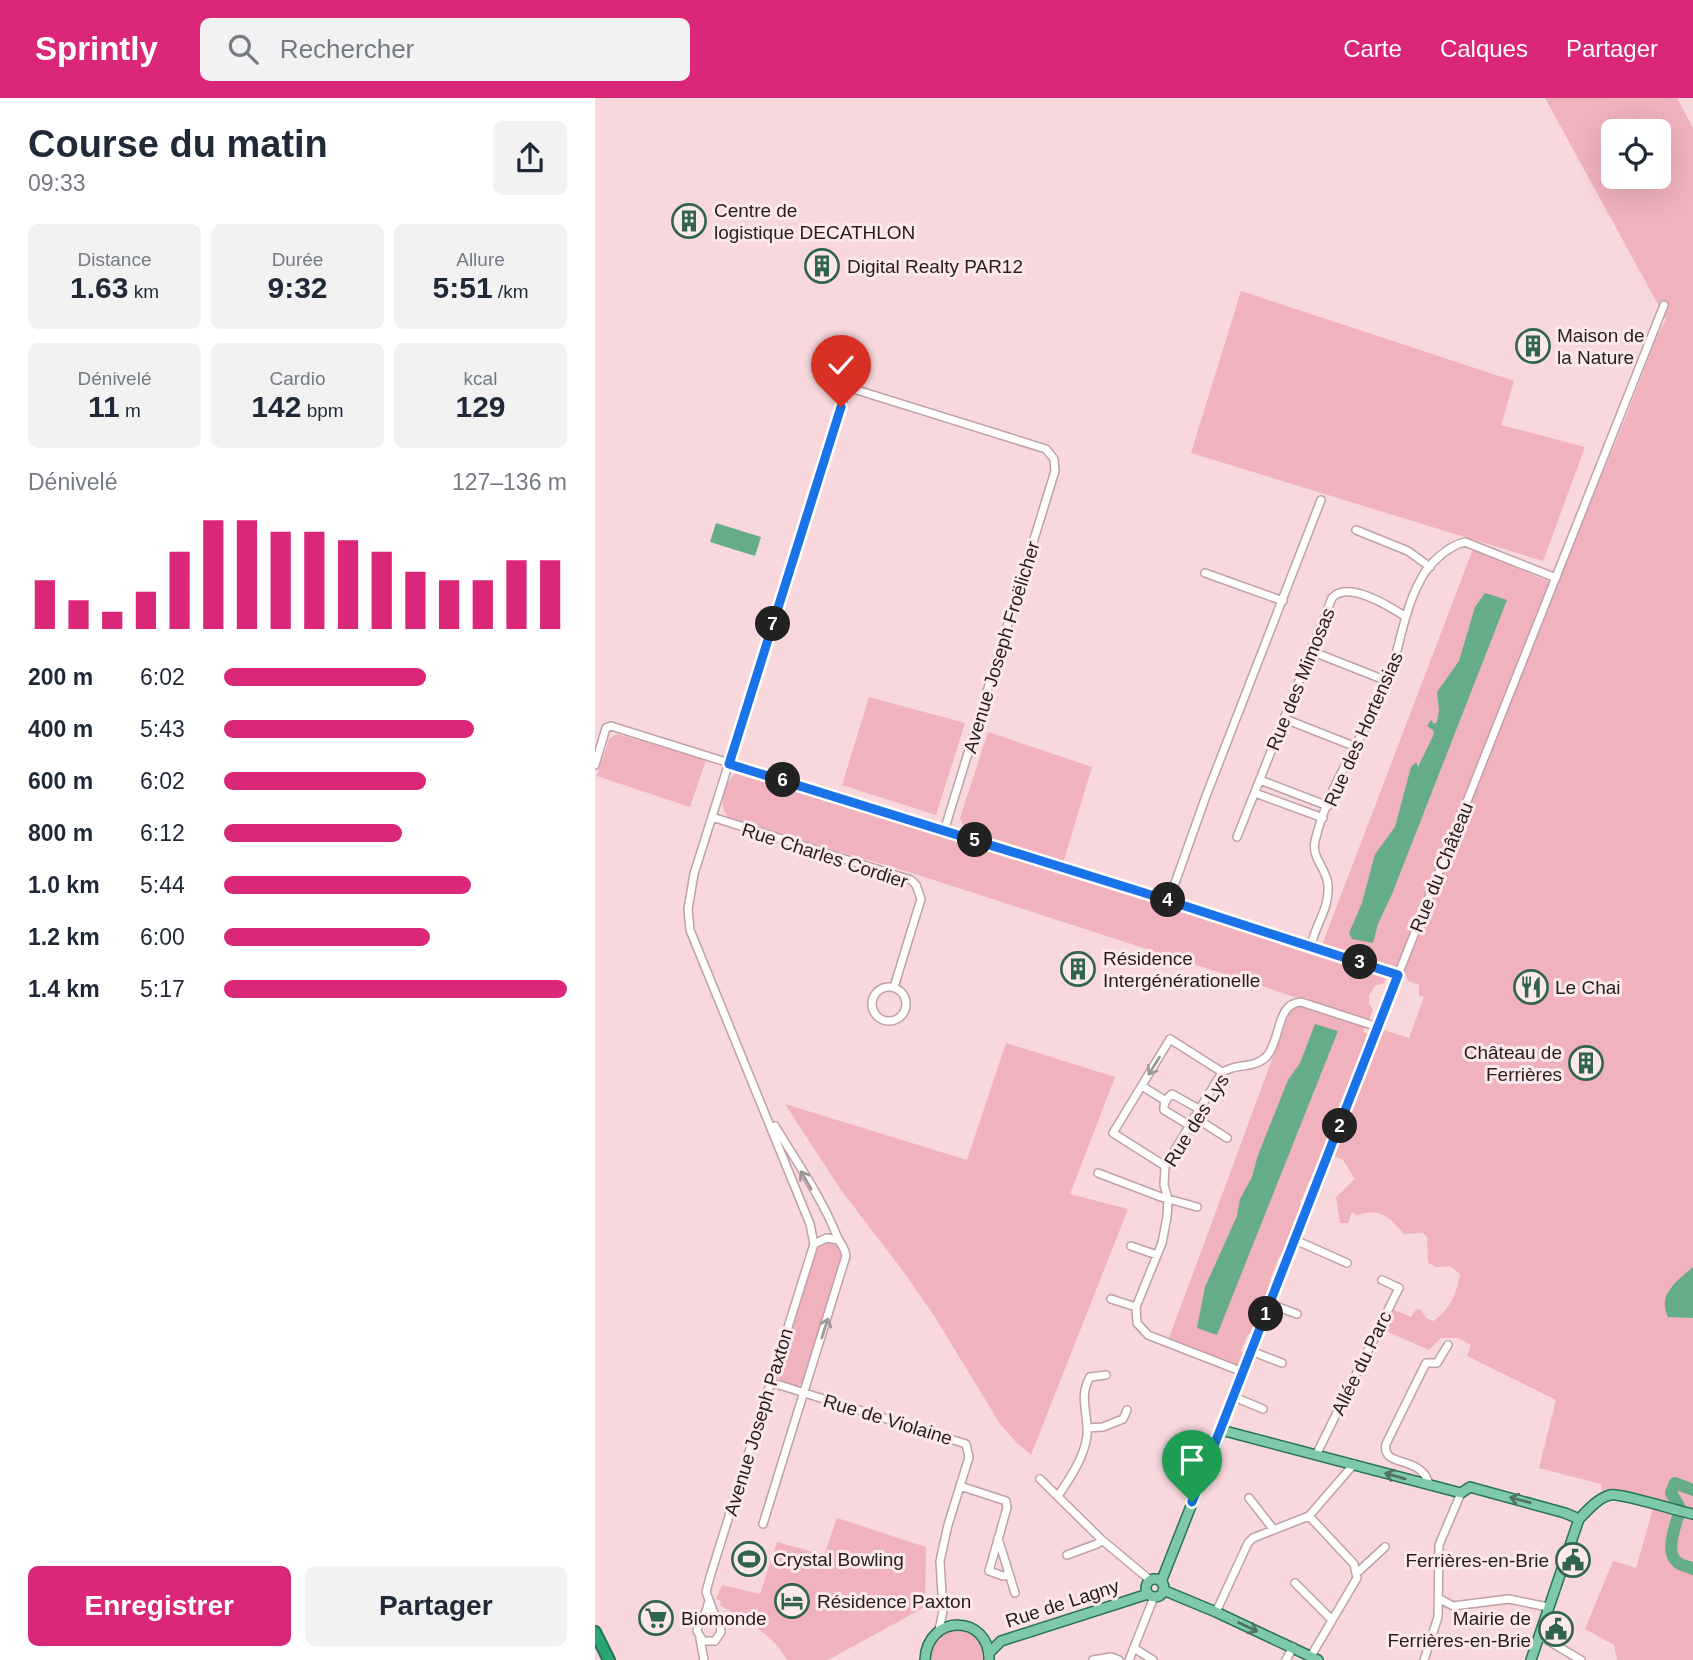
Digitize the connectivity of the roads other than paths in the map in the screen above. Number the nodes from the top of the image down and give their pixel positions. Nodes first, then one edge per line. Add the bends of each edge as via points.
1 (1664, 305) dead end
2 (847, 387) joint
3 (1321, 500) dead end
4 (1356, 530) dead end
5 (1430, 567) junction
6 (1205, 573) dead end
7 (1556, 578) junction
8 (1283, 601) junction
9 (1406, 617) junction
10 (1311, 651) junction
11 (1387, 681) junction
12 (1285, 719) junction
13 (1356, 747) junction
14 (729, 764) junction
15 (595, 765) edge
16 (1260, 779) junction
17 (1255, 793) junction
18 (1328, 806) junction
19 (712, 817) junction
20 (1323, 818) junction
21 (944, 831) junction
22 (1237, 836) dead end
23 (1169, 901) junction
24 (1311, 946) junction
25 (1398, 975) junction
26 (894, 987) junction
27 (1378, 1027) junction
28 (1222, 1072) junction
29 (1142, 1086) junction
30 (1166, 1101) junction
31 (1199, 1109) junction
32 (765, 1110) junction
33 (1194, 1117) junction
34 (1189, 1125) junction
35 (1227, 1138) dead end
36 (1165, 1166) junction
37 (1098, 1173) dead end
38 (1168, 1199) junction
39 (1197, 1207) dead end
40 (838, 1240) junction
41 (1295, 1240) junction
42 (814, 1244) junction
43 (1132, 1246) dead end
44 (1157, 1255) junction
45 (1346, 1263) dead end
46 (1382, 1280) dead end
47 (1111, 1299) dead end
48 (1271, 1304) junction
49 (1136, 1307) junction
50 (1297, 1314) dead end
51 (1448, 1345) dead end
52 (1251, 1350) junction
53 (1282, 1363) dead end
54 (1243, 1372) junction
55 (1105, 1375) dead end
56 (770, 1382) junction
57 (804, 1393) junction
58 (1234, 1397) junction
59 (1263, 1409) dead end
60 (1127, 1410) dead end
61 (1087, 1428) junction
62 (1221, 1430) junction
63 (1316, 1455) junction
64 (1354, 1464) junction
65 (1040, 1479) dead end
66 (1429, 1485) junction
67 (960, 1486) junction
68 (1461, 1493) junction
69 (1058, 1496) junction
70 (1249, 1498) dead end
71 (1693, 1514) edge
72 (1309, 1516) junction
73 (1579, 1518) junction
74 (763, 1524) dead end
75 (1275, 1530) junction
76 (998, 1538) junction
77 (1102, 1540) junction
78 (1385, 1547) dead end
79 (1067, 1555) dead end
80 (1357, 1572) junction
81 (1008, 1575) junction
82 (1150, 1580) junction
83 (1295, 1583) dead end
84 (1162, 1586) junction
85 (1015, 1593) dead end
86 (1151, 1595) junction
87 (1133, 1599) junction
88 (1440, 1599) junction
89 (708, 1601) junction
90 (1548, 1607) junction
91 (943, 1611) junction
92 (1216, 1612) junction
93 (1147, 1614) junction
94 (703, 1620) junction
95 (1332, 1620) junction
96 (717, 1621) junction
97 (956, 1625) junction
98 (939, 1630) junction
99 (595, 1632) edge
100 (1540, 1636) junction
101 (983, 1637) junction
102 (700, 1638) junction
103 (715, 1641) junction
104 (1001, 1641) junction
105 (1293, 1647) junction
106 (1134, 1648) junction
107 (925, 1656) edge
108 (989, 1656) edge
109 (704, 1658) edge
110 (1315, 1658) edge
111 (609, 1660) edge
112 (919, 1660) edge
113 (1093, 1660) edge
114 (1119, 1660) edge
115 (1129, 1660) edge
116 (1153, 1660) edge
117 (1286, 1660) edge
118 (1425, 1660) edge
119 (1531, 1660) edge
120 (1581, 1660) edge

1 - 7 street, Rue du Château
2 - 14 street, Avenue Joseph Paxton
2 - 21 street, Avenue Joseph Froëlicher via 1046,449 1055,465
3 - 8 street
4 - 5 street via 1408,551
5 - 7 street, Rue des Hortensias via 1450,548 1465,542
5 - 9 street, Rue des Hortensias
6 - 8 street
7 - 25 street, Rue du Château
8 - 23 street
9 - 10 street, Rue des Mimosas via 1367,596 1340,591 1332,597
9 - 11 street, Rue des Hortensias
10 - 11 street
10 - 12 street, Rue des Mimosas
11 - 13 street, Rue des Hortensias
12 - 13 street
12 - 16 street, Rue des Mimosas
13 - 18 street, Rue des Hortensias
14 - 15 street via 611,726 606,728
14 - 19 street, Avenue Joseph Paxton
14 - 21 street
16 - 17 street, Rue des Mimosas
16 - 18 street
17 - 20 street
17 - 22 street, Rue des Mimosas
18 - 20 street, Rue des Hortensias
19 - 26 street, Rue Charles Cordier via 911,880 921,899
19 - 32 street, Avenue Joseph Paxton via 691,884 690,930
20 - 24 street, Rue des Hortensias via 1314,842 1329,894
21 - 23 street
23 - 24 street
24 - 25 street
25 - 27 street, Rue du Château
26 - 26 street, Rue Charles Cordier via 883,988 874,996 875,1013 884,1020 898,1018 905,1010 906,999
27 - 28 street, Rue des Lys via 1293,1003 1280,1011 1277,1039 1266,1057
27 - 41 street, Rue du Château
28 -> 29 street via 1170,1039
28 - 31 street, Rue des Lys
29 - 30 street
29 - 36 street via 1113,1133
30 - 31 street via 1173,1094
30 - 34 street via 1164,1110
31 - 33 street, Rue des Lys
40 -> 32 street, Avenue Joseph Paxton
32 - 42 street, Avenue Joseph Paxton
33 - 34 street, Rue des Lys
33 - 35 street
34 - 36 street, Rue des Lys
36 - 38 street, Rue des Lys
37 - 38 street
38 - 39 street
38 - 44 street, Rue des Lys
40 - 42 street via 827,1238
57 -> 40 street, Avenue Joseph Paxton via 845,1263 845,1249
41 - 45 street
41 - 48 street, Rue du Château
42 - 56 street, Avenue Joseph Paxton
43 - 44 street
44 - 49 street, Rue des Lys
46 - 63 street, Allée du Parc via 1399,1288
47 - 49 street
48 - 50 street
48 - 52 street, Rue du Château
49 - 54 street via 1137,1323 1148,1335
51 - 66 street via 1437,1363 1426,1363 1384,1451 1392,1459 1419,1467
52 - 53 street
52 - 54 street, Rue du Château
54 - 58 street, Rue du Château
55 - 61 street via 1090,1377 1085,1386
56 - 57 street, Rue de Violaine
56 - 89 street, Avenue Joseph Paxton via 710,1577
57 - 67 street, Rue de Violaine via 963,1441 969,1457
57 - 74 street, Avenue Joseph Paxton
58 - 59 street
58 - 62 street, Rue du Château
60 - 61 street via 1123,1419
61 - 69 street via 1080,1458
62 - 63 main road
62 - 84 main road
63 - 64 main road
66 -> 64 main road
64 - 72 street
65 - 69 street
66 - 68 main road
67 - 76 street via 1006,1501
67 - 91 street via 941,1554
73 -> 68 main road via 1470,1487
68 - 88 street via 1439,1545
69 - 77 street
70 - 75 street
71 - 73 main road via 1613,1495
72 - 75 street
72 - 80 street
73 - 90 main road
75 - 92 street via 1248,1543
76 - 81 street
76 - 81 street via 989,1571
77 - 79 street
77 - 82 street
78 - 80 street
80 - 95 street
81 - 85 street
82 - 84 main road via 1156,1579
82 - 86 main road via 1146,1588
83 - 95 street
84 - 86 main road via 1160,1595
84 - 92 main road
86 - 87 main road, Rue de Lagny
86 - 93 street
87 - 93 street, Rue de Lagny via 1141,1602
87 - 104 main road, Rue de Lagny
88 - 90 street via 1453,1606 1509,1600
88 - 118 street
89 - 94 street, Avenue Joseph Paxton
89 - 96 street
90 - 100 main road
91 - 97 street
91 - 98 street
92 -> 105 main road
93 - 106 street
94 - 96 street
94 - 102 street via 697,1627
95 - 110 street
96 - 103 street via 722,1632
97 - 98 main road
97 - 101 main road, Rue de Lagny
98 - 107 main road via 928,1643
99 - 111 highway
100 - 119 main road
100 - 120 street
101 - 104 main road, Rue de Lagny
101 - 108 main road
102 - 103 street
102 - 109 street
103 - 109 street
104 - 108 main road, Rue de Lagny
105 - 110 main road
105 - 117 street
106 - 115 street
106 - 116 street
107 - 112 main road
113 - 114 street

